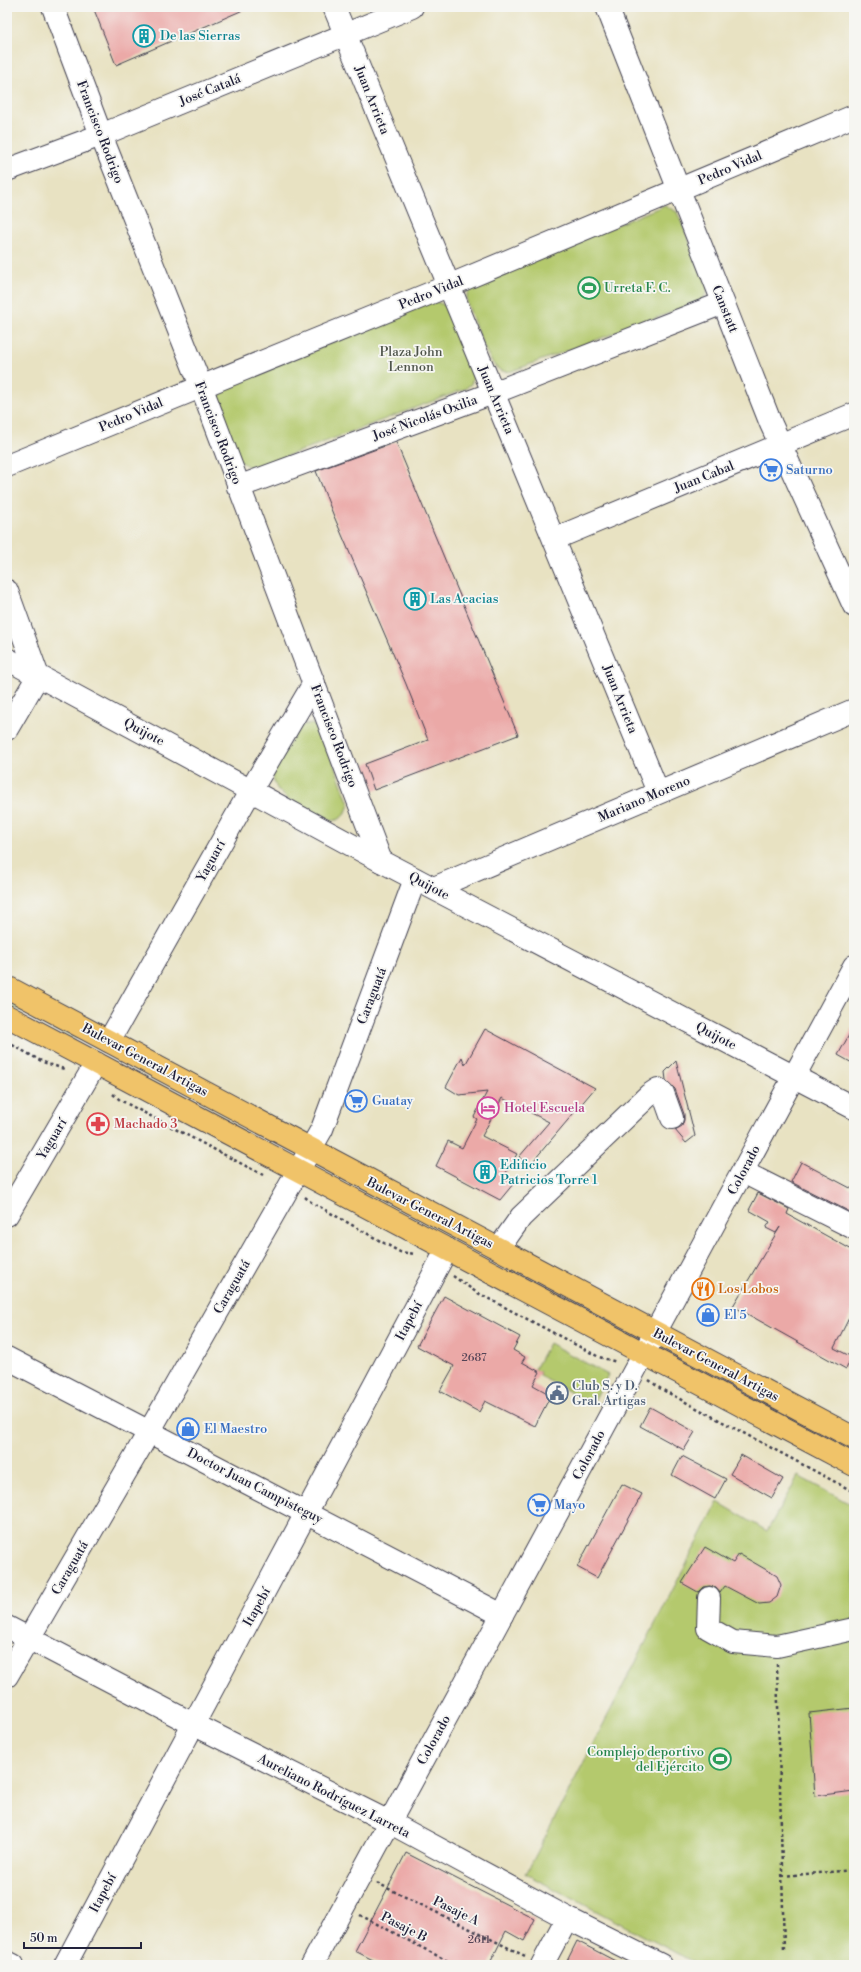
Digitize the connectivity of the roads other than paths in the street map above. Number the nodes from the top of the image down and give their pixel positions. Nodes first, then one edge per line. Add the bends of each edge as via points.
1 (53, 7) edge
2 (334, 7) edge
3 (412, 7) edge
4 (607, 7) edge
5 (345, 35) junction
6 (854, 116) edge
7 (101, 135) junction
8 (7, 170) edge
9 (679, 189) junction
10 (448, 286) junction
11 (723, 303) junction
12 (201, 386) junction
13 (493, 392) junction
14 (854, 414) edge
15 (781, 445) junction
16 (7, 466) edge
17 (238, 486) junction
18 (554, 539) junction
19 (7, 592) edge
20 (854, 606) edge
21 (7, 659) edge
22 (38, 676) junction
23 (314, 683) junction
24 (854, 710) edge
25 (7, 729) edge
26 (251, 790) junction
27 (658, 792) junction
28 (381, 861) junction
29 (425, 884) junction
30 (854, 966) edge
31 (7, 987) edge
32 (7, 1016) edge
33 (109, 1041) junction
34 (96, 1064) junction
35 (794, 1077) junction
36 (854, 1108) edge
37 (672, 1118) dead end
38 (310, 1150) junction
39 (298, 1171) junction
40 (743, 1172) junction
41 (7, 1215) edge
42 (854, 1228) edge
43 (499, 1248) junction
44 (447, 1249) junction
45 (656, 1333) junction
46 (644, 1354) junction
47 (7, 1358) edge
48 (149, 1432) junction
49 (854, 1438) edge
50 (854, 1465) edge
51 (308, 1513) junction
52 (709, 1598) dead end
53 (502, 1615) junction
54 (7, 1627) edge
55 (854, 1629) edge
56 (29, 1638) junction
57 (7, 1676) edge
58 (193, 1724) junction
59 (389, 1822) junction
60 (567, 1918) junction
61 (7, 1962) edge
62 (13, 1965) edge
63 (65, 1965) edge
64 (312, 1965) edge
65 (542, 1965) edge
66 (661, 1965) edge

1 - 7 street, Francisco Rodrigo
2 - 5 street, Juan Arrieta
3 - 5 street, José Catalá
4 - 9 street, Canstatt
5 - 7 street, José Catalá
5 - 10 street, Juan Arrieta
6 - 9 street, Pedro Vidal
7 - 8 street, José Catalá
7 - 12 street, Francisco Rodrigo
9 - 10 street, Pedro Vidal
9 - 11 street, Canstatt
10 - 12 street, Pedro Vidal
10 - 13 street, Juan Arrieta
11 - 13 street, José Nicolás Oxilia
11 - 15 street, Canstatt
12 - 16 street, Pedro Vidal
12 - 17 street, Francisco Rodrigo
13 - 17 street, José Nicolás Oxilia
13 - 18 street, Juan Arrieta
14 - 15 street, Juan Cabal
15 - 18 street, Juan Cabal
15 - 20 street, Canstatt
17 - 23 street, Francisco Rodrigo
18 - 27 street, Juan Arrieta
19 - 22 street
21 - 22 street, Quijote
22 - 25 street
22 - 26 street, Quijote
23 - 26 street, Yaguarí
23 - 28 street, Francisco Rodrigo
24 - 27 street, Mariano Moreno
26 - 28 street, Quijote
26 - 33 street, Yaguarí
27 - 29 street, Mariano Moreno
28 - 29 street, Quijote
29 - 35 street, Quijote
29 - 38 street, Caraguatá via 322,1129
30 - 35 street, Colorado
31 - 33 main road, Bulevar General Artigas
32 - 34 main road, Bulevar General Artigas
33 - 38 main road, Bulevar General Artigas
34 - 39 main road, Bulevar General Artigas
34 - 41 street, Yaguarí
35 - 36 street, Quijote
35 - 40 street, Colorado
37 - 43 street via 663,1093 658,1089 649,1095 521,1217
38 - 39 street, Caraguatá
38 - 43 main road, Bulevar General Artigas
39 - 44 main road, Bulevar General Artigas
39 - 48 street, Caraguatá
40 - 42 street
40 - 45 street, Colorado
43 - 45 main road, Bulevar General Artigas
44 - 46 main road, Bulevar General Artigas
44 - 51 street, Itapebí
45 - 46 street, Colorado
45 - 49 main road, Bulevar General Artigas
46 - 50 main road, Bulevar General Artigas
46 - 53 street, Colorado
47 - 48 street, Doctor Juan Campisteguy
48 - 51 street, Doctor Juan Campisteguy
48 - 56 street, Caraguatá
51 - 53 street, Doctor Juan Campisteguy
51 - 58 street, Itapebí
52 - 55 street via 708,1628 733,1642 777,1646
53 - 59 street, Colorado
54 - 56 street, Aureliano Rodríguez Larreta
56 - 57 street, Caraguatá
56 - 58 street, Aureliano Rodríguez Larreta
58 - 59 street, Aureliano Rodríguez Larreta
58 - 63 street, Itapebí
59 - 60 street, Aureliano Rodríguez Larreta
59 - 64 street, Colorado
60 - 65 street
60 - 66 street, Aureliano Rodríguez Larreta
61 - 62 street

